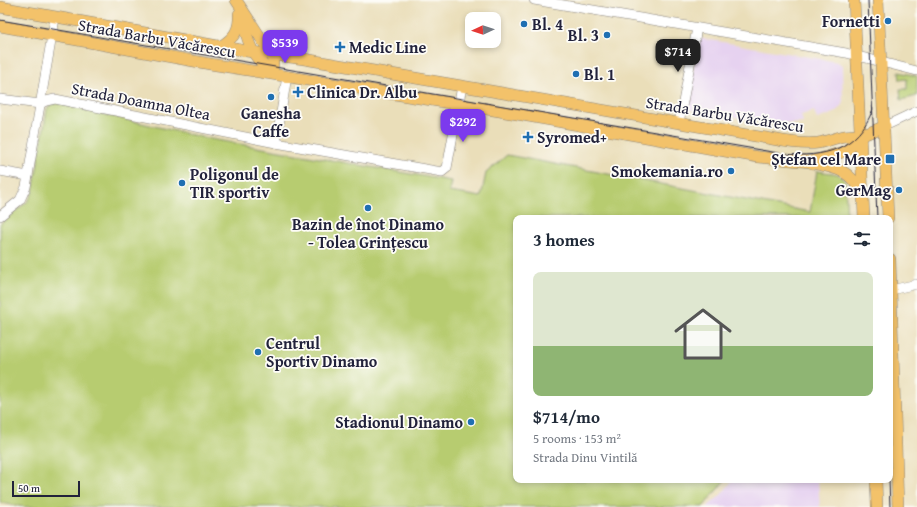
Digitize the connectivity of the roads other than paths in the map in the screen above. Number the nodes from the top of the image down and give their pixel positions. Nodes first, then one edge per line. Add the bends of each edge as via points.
1 (534, 0) edge
2 (854, 0) edge
3 (878, 0) edge
4 (560, 2) edge
5 (238, 3) edge
6 (578, 4) edge
7 (0, 7) edge
8 (55, 18) junction
9 (0, 26) edge
10 (697, 28) junction
11 (52, 36) junction
12 (221, 46) junction
13 (252, 52) junction
14 (272, 55) junction
15 (856, 55) junction
16 (882, 62) junction
17 (917, 71) edge
18 (272, 73) junction
19 (287, 76) junction
20 (462, 86) junction
21 (0, 99) edge
22 (40, 104) junction
23 (459, 104) junction
24 (917, 111) edge
25 (679, 123) junction
26 (885, 126) junction
27 (861, 136) junction
28 (276, 142) junction
29 (810, 162) junction
30 (0, 171) edge
31 (28, 176) junction
32 (863, 195) junction
33 (864, 215) edge
34 (888, 215) edge
35 (0, 216) edge
36 (917, 284) edge
37 (893, 290) edge
38 (893, 352) edge
39 (876, 483) edge
40 (877, 507) edge
41 (898, 507) edge

1 - 4 street
2 - 15 main road
3 - 16 main road
4 - 6 street
5 - 12 main road via 239,26 229,41
5 - 13 main road
5 - 14 main road
6 - 10 street
7 - 8 main road, Strada Barbu Văcărescu
8 - 11 street
8 - 12 main road, Strada Barbu Văcărescu
9 - 11 main road, Strada Barbu Văcărescu
10 - 15 street
10 - 25 street
11 - 18 main road, Strada Barbu Văcărescu
11 - 22 street
12 - 13 main road, Strada Barbu Văcărescu
13 - 14 main road, Strada Barbu Văcărescu
13 - 18 main road
14 - 18 main road
14 - 20 main road, Strada Barbu Văcărescu
15 - 16 street
15 - 27 main road
16 - 17 street
16 - 26 main road
18 - 19 main road, Strada Barbu Văcărescu
19 - 23 main road, Strada Barbu Văcărescu
19 - 28 street
20 - 23 street, Strada Doamna Oltea
20 - 25 main road, Strada Barbu Văcărescu
21 - 22 street, Strada Doamna Oltea
22 - 28 street, Strada Doamna Oltea via 55,99
22 - 31 street
23 - 28 street, Strada Doamna Oltea via 447,168 442,172
23 - 29 main road, Strada Barbu Văcărescu via 758,157
24 - 26 street
25 - 27 main road, Strada Barbu Văcărescu via 800,143 819,143 845,134
26 - 27 main road
26 - 34 main road
27 - 29 main road, Strada Barbu Văcărescu via 846,150
27 - 32 main road
29 - 32 main road via 839,169 851,175
30 - 31 street
31 - 35 street via 20,200
32 - 33 main road
36 - 37 street
38 - 41 main road
39 - 40 main road

